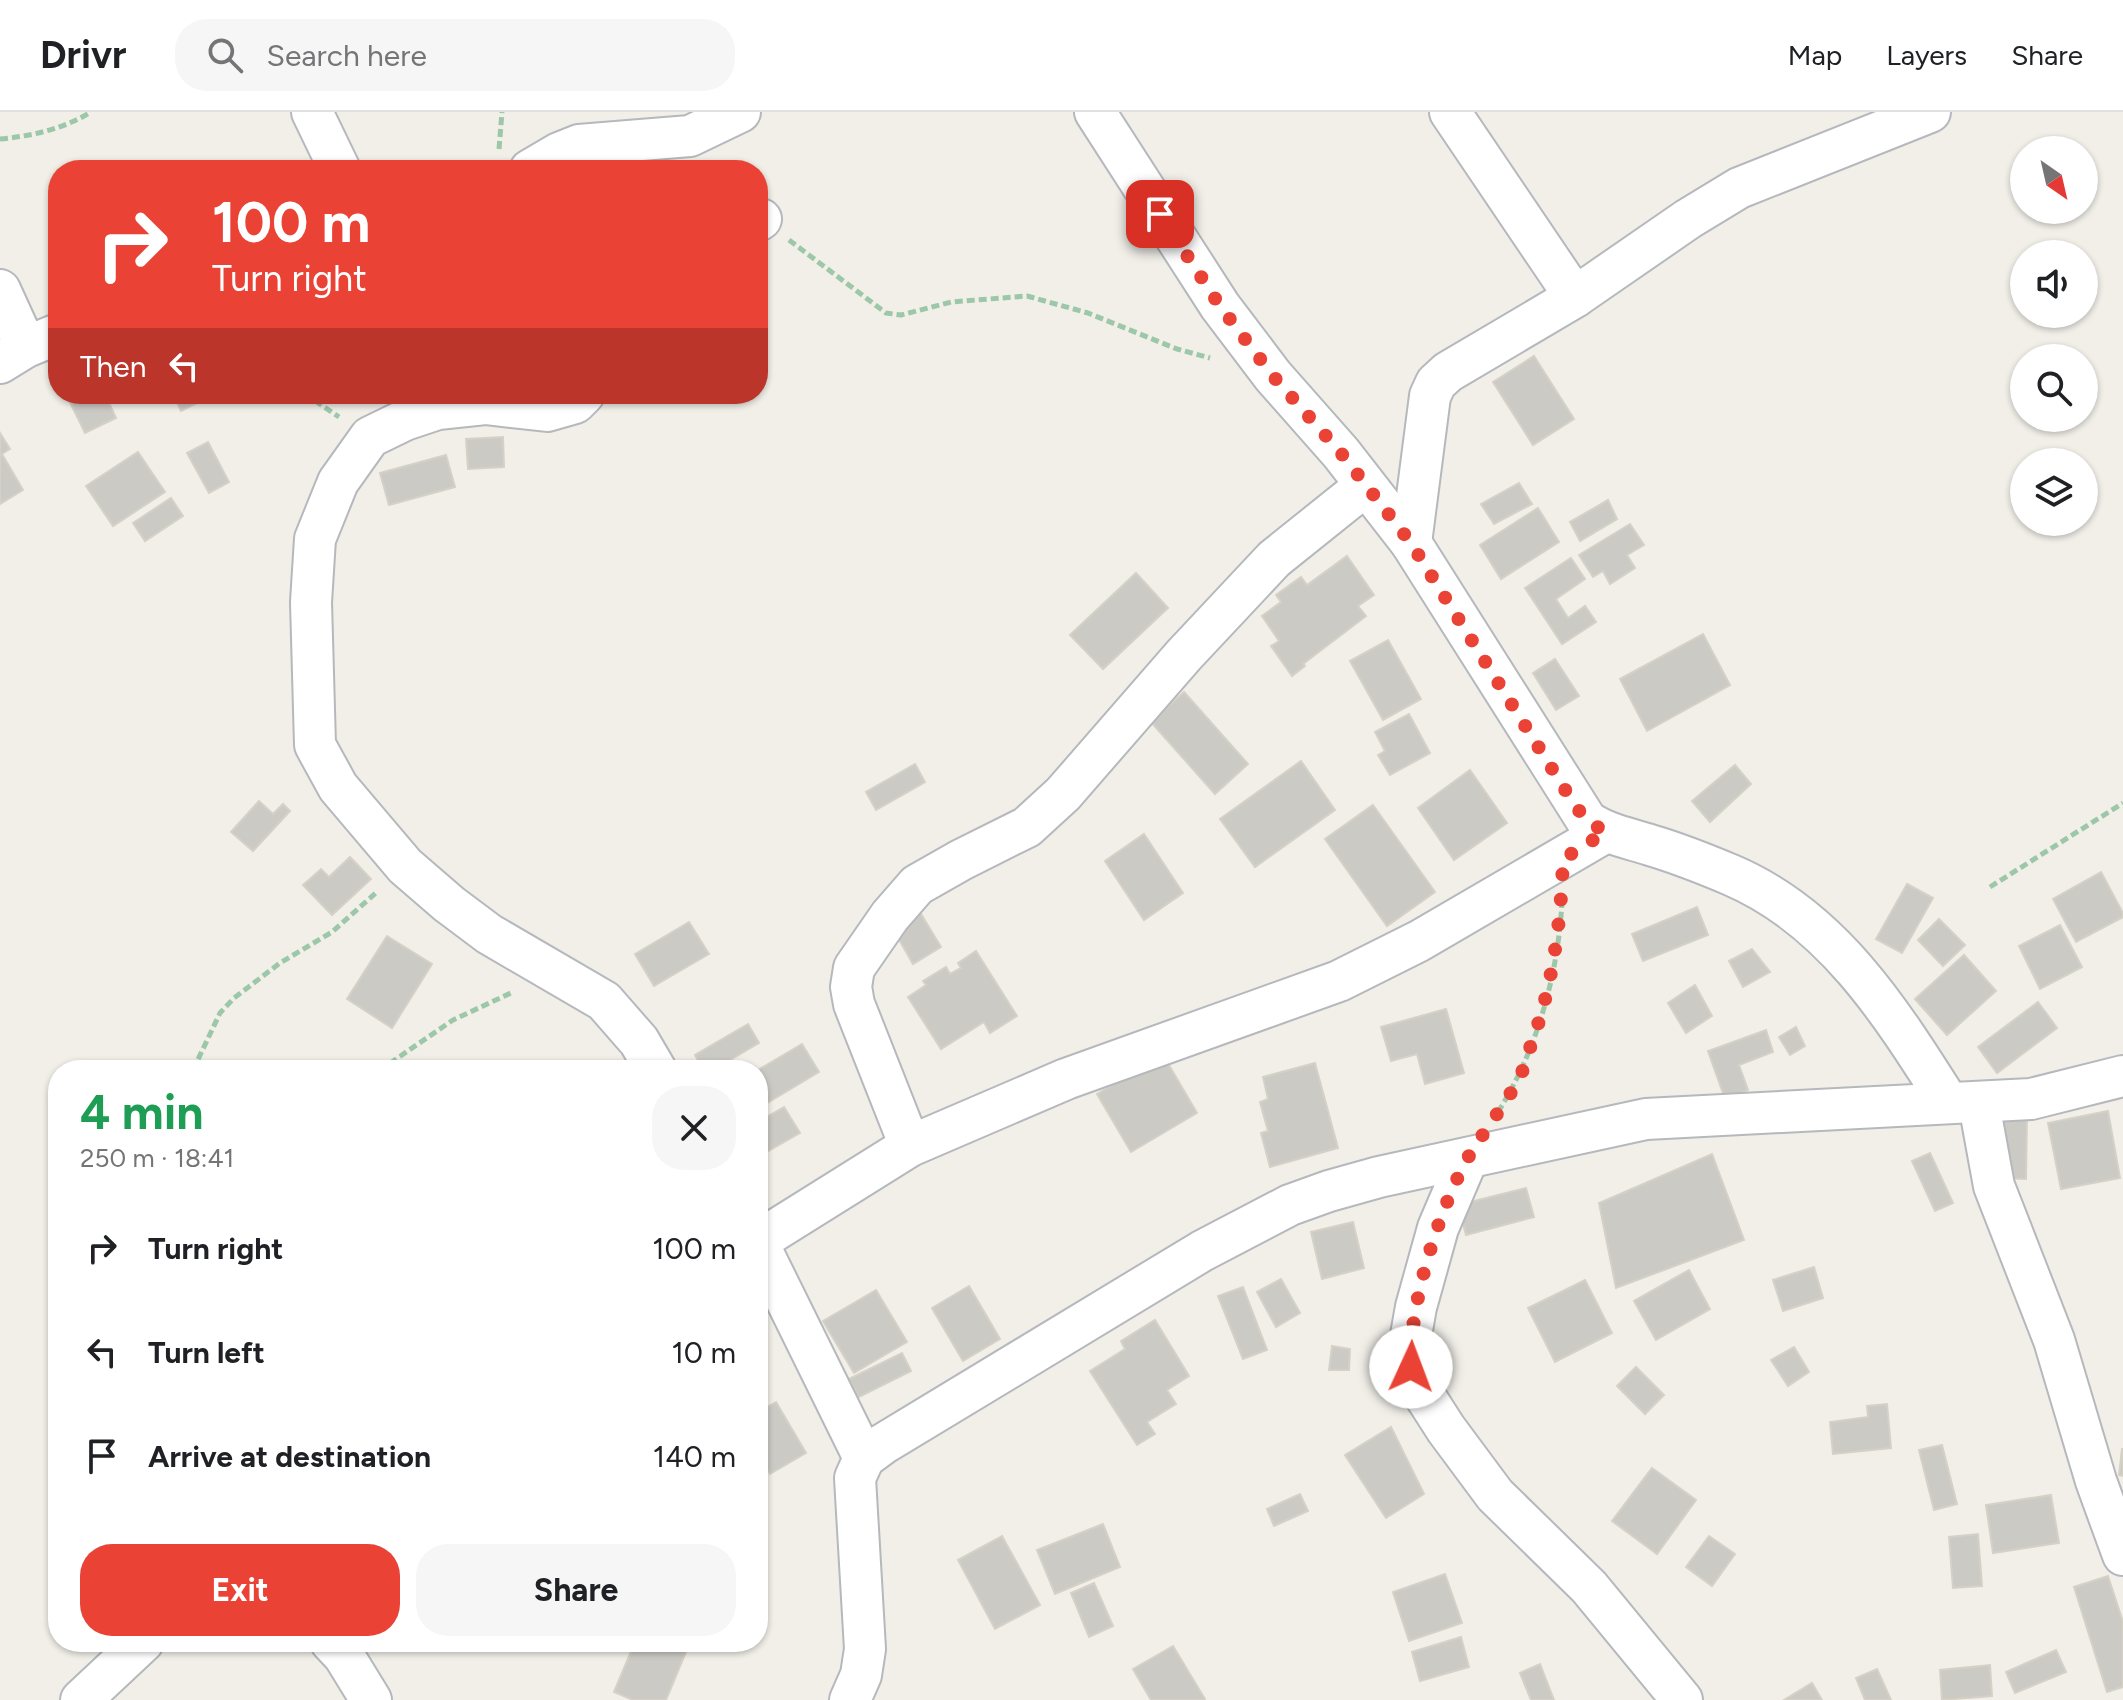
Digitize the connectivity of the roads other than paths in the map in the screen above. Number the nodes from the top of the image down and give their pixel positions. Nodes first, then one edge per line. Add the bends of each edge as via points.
1 (312, 112) edge
2 (740, 112) edge
3 (1095, 112) edge
4 (1450, 112) edge
5 (1930, 112) edge
6 (335, 160) edge
7 (528, 160) edge
8 (0, 290) edge
9 (1575, 297) junction
10 (28, 348) edge
11 (485, 404) edge
12 (485, 404) edge
13 (572, 404) edge
14 (1365, 486) junction
15 (1411, 543) junction
16 (1606, 832) junction
17 (650, 1060) edge
18 (2123, 1076) edge
19 (1963, 1103) junction
20 (910, 1146) junction
21 (1467, 1160) junction
22 (768, 1236) edge
23 (768, 1262) edge
24 (864, 1458) junction
25 (2123, 1555) edge
26 (131, 1652) edge
27 (340, 1652) edge
28 (81, 1700) edge
29 (371, 1700) edge
30 (850, 1700) edge
31 (1682, 1700) edge

1 - 6 street
2 - 7 street via 690,136 579,145
3 - 14 street via 1220,306
4 - 9 street
5 - 9 street via 1739,188
8 - 10 street
9 - 15 street via 1436,383 1425,424
11 - 13 street via 547,411
12 - 17 street via 438,409 370,437 338,482 315,539 315,745 338,787 405,866 489,934 604,1001
14 - 15 street
14 - 20 street via 1274,559 1063,794 1027,827 917,885 854,968 854,1004
15 - 16 street via 1574,804 1587,821
16 - 19 street via 1730,874 1799,916 1832,942
16 - 20 street via 1419,941 1339,981 1066,1079
18 - 19 street via 2031,1099
19 - 21 street via 1646,1119
19 - 25 street via 2054,1340
20 - 22 street
21 - 24 street via 1329,1191 1252,1223
21 - 31 street via 1438,1228 1416,1307 1411,1367 1446,1429 1495,1495 1589,1587
23 - 24 street
24 - 30 street via 855,1478 865,1649
26 - 28 street
27 - 29 street

